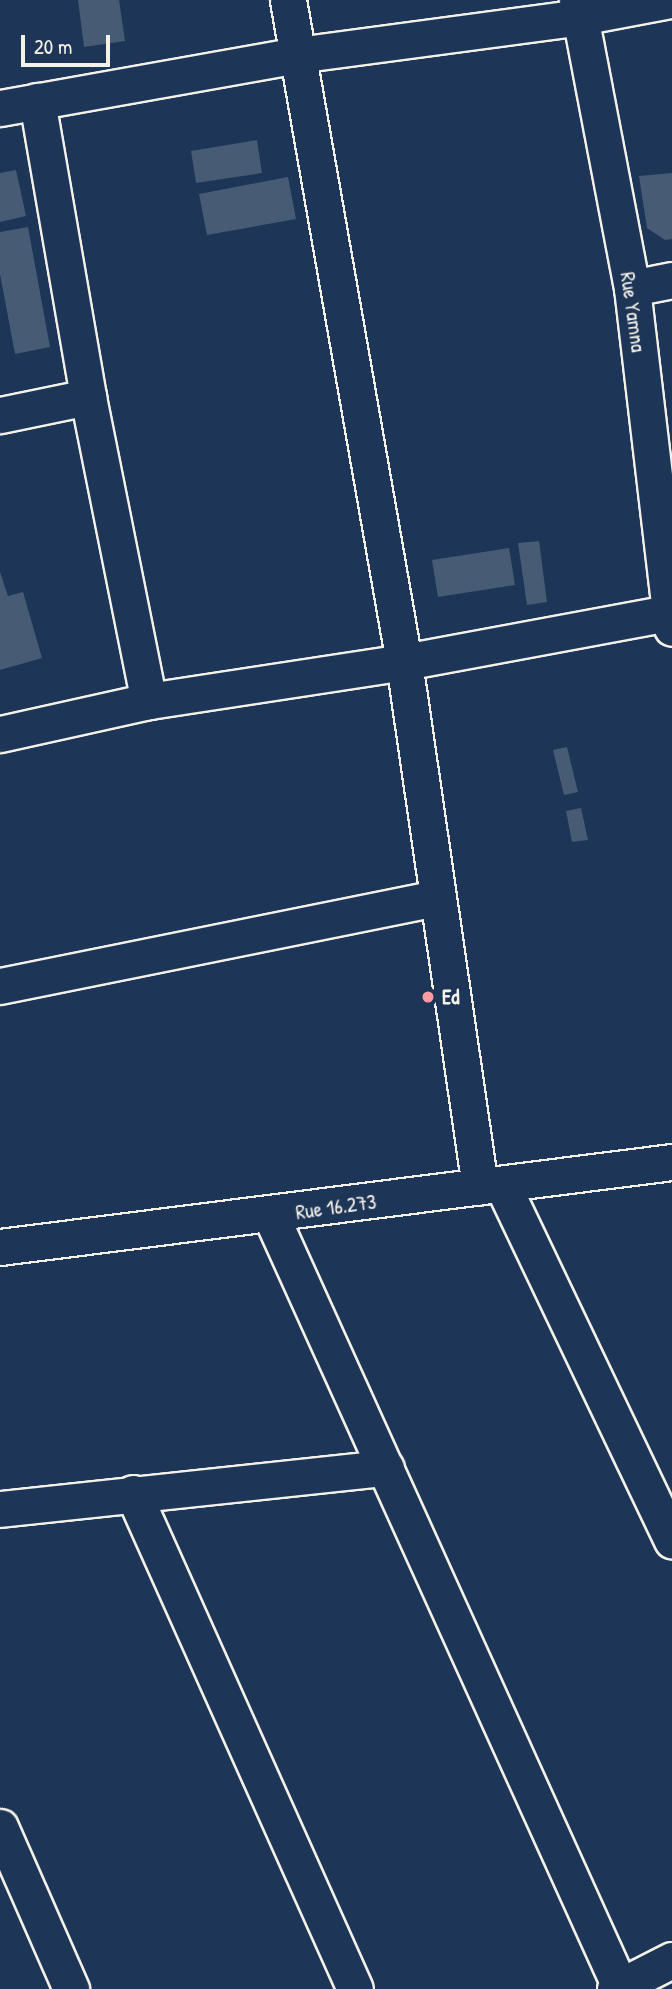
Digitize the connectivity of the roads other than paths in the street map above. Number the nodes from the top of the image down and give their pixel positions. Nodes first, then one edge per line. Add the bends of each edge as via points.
1 (288, 0) edge
2 (671, 0) edge
3 (579, 9) edge
4 (297, 55) junction
5 (37, 101) junction
6 (0, 108) edge
7 (672, 281) edge
8 (632, 288) junction
9 (88, 397) junction
10 (0, 415) edge
11 (671, 620) edge
12 (404, 662) junction
13 (149, 701) junction
14 (0, 734) edge
15 (437, 898) junction
16 (0, 986) edge
17 (672, 1162) edge
18 (491, 1185) junction
19 (271, 1216) junction
20 (0, 1247) edge
21 (386, 1468) junction
22 (133, 1493) junction
23 (0, 1508) edge
24 (672, 1540) edge
25 (0, 1827) edge
26 (672, 1960) edge
27 (619, 1988) edge
28 (71, 1989) edge
29 (355, 1989) edge

1 - 4 street
2 - 3 street
3 - 4 street
3 - 8 street, Rue Yamna
4 - 5 street
4 - 12 street
5 - 6 street
5 - 9 street
7 - 8 street
8 - 11 street, Rue Yamna
9 - 10 street
9 - 13 street
11 - 12 street
12 - 13 street
12 - 15 street
13 - 14 street
15 - 16 street
15 - 18 street
17 - 18 street, Rue 16.273
18 - 19 street, Rue 16.273
18 - 24 street
19 - 20 street, Rue 16.273
19 - 21 street
21 - 22 street
21 - 27 street
22 - 23 street
22 - 29 street
25 - 28 street
26 - 27 street

